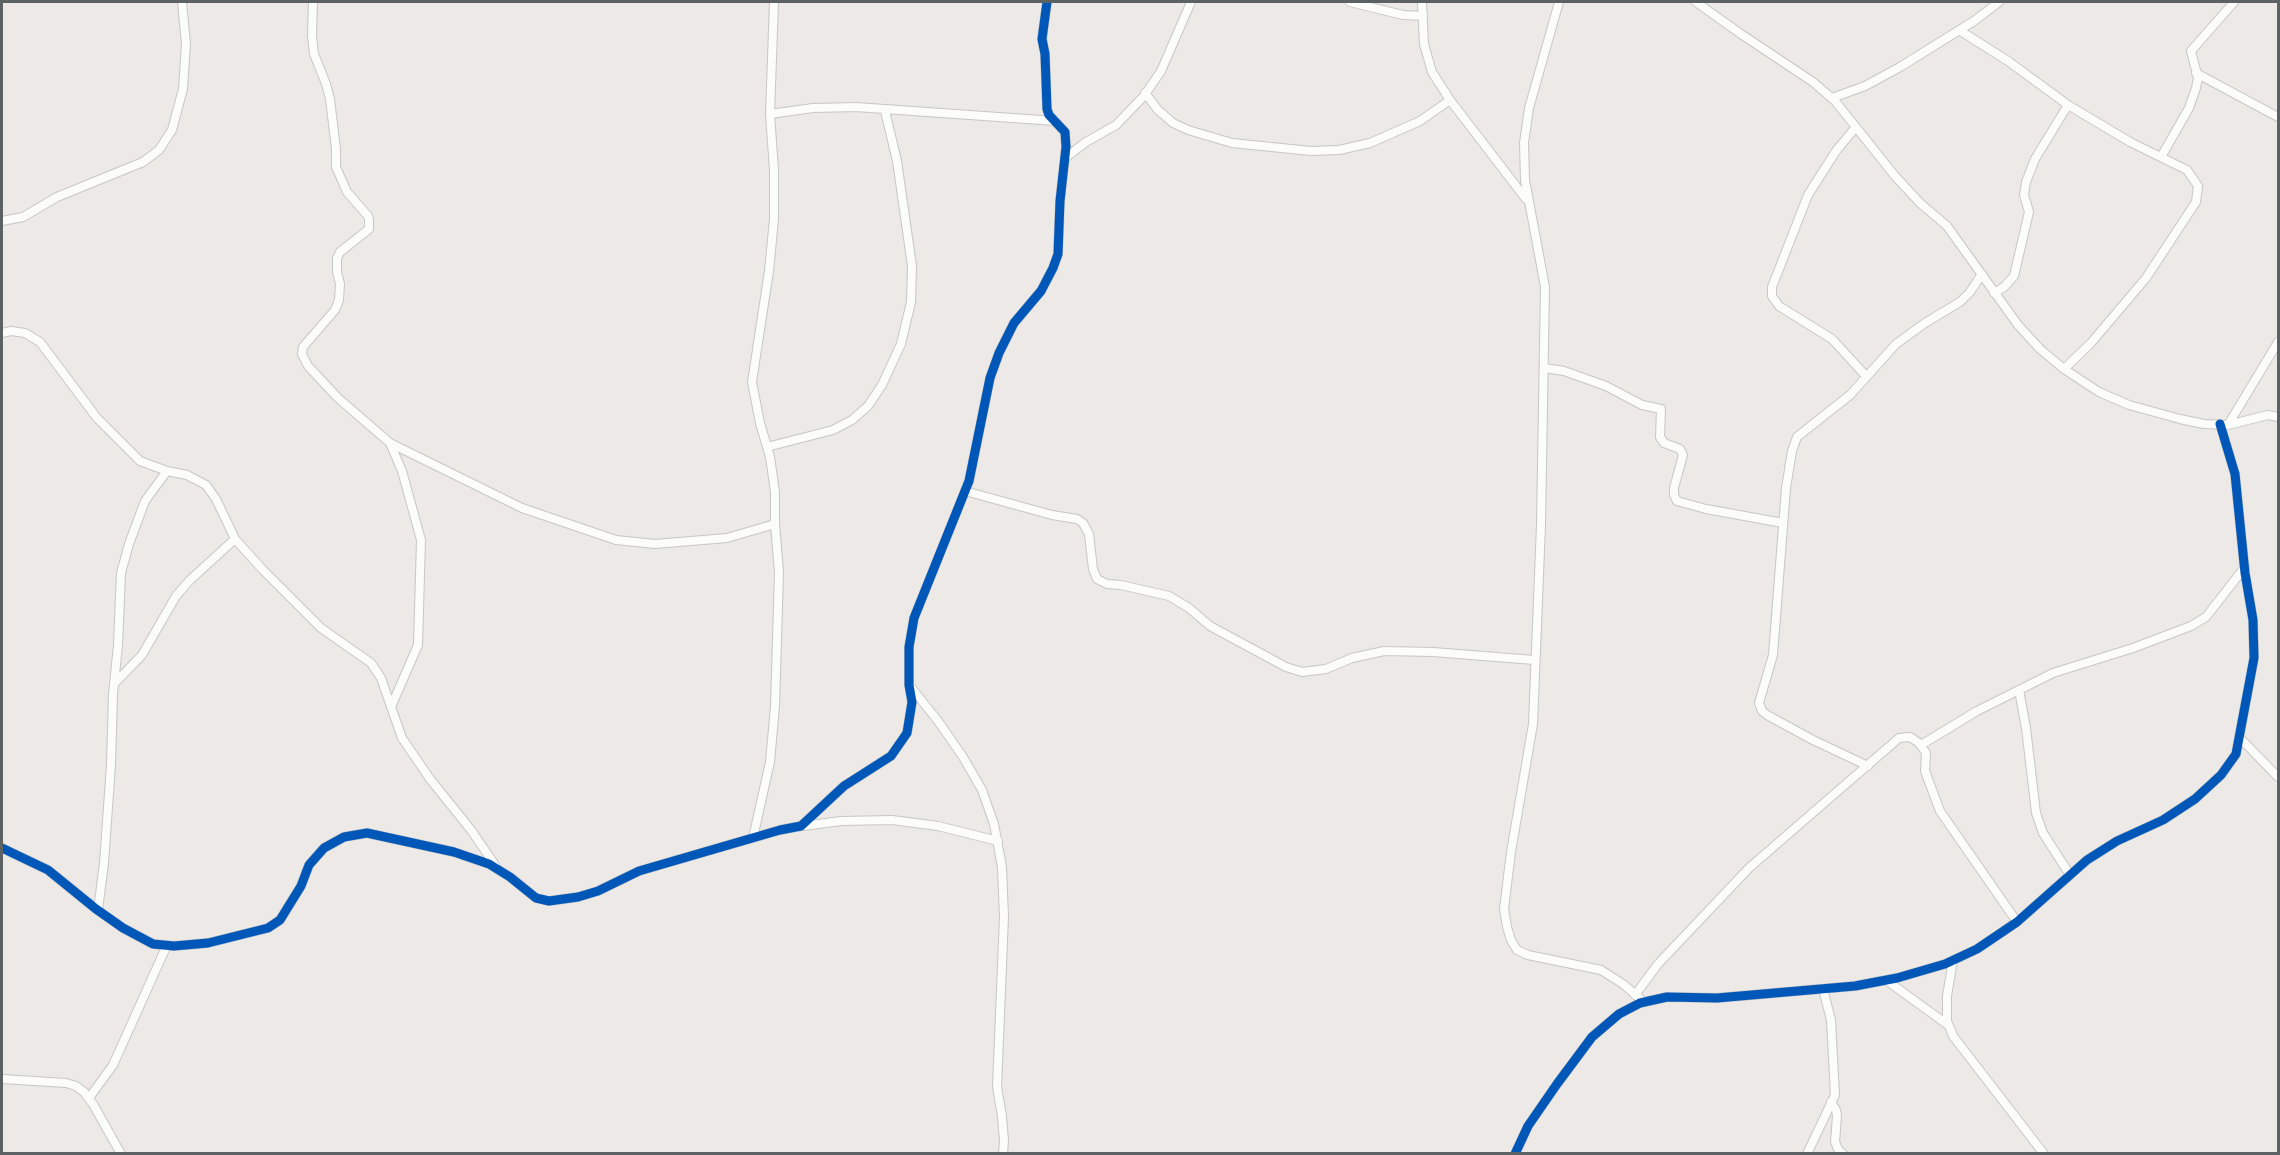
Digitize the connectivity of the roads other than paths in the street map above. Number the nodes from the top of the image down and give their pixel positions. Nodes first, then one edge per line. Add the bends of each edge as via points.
1 (182, 2) edge
2 (313, 2) edge
3 (774, 2) edge
4 (1047, 2) edge
5 (1191, 2) edge
6 (1350, 2) edge
7 (1422, 2) edge
8 (1559, 2) edge
9 (1696, 2) edge
10 (1713, 2) edge
11 (1999, 2) edge
12 (2234, 2) edge
13 (1708, 11) junction
14 (1423, 16) junction
15 (1959, 30) junction
16 (2196, 73) junction
17 (1145, 93) junction
18 (1832, 98) junction
19 (1450, 100) junction
20 (2068, 105) junction
21 (885, 111) junction
22 (770, 114) junction
23 (2278, 117) edge
24 (1055, 121) junction
25 (1855, 128) junction
26 (2161, 157) junction
27 (1065, 158) junction
28 (1528, 202) junction
29 (2, 221) edge
30 (1982, 274) junction
31 (1994, 293) junction
32 (2, 333) edge
33 (2278, 342) edge
34 (1544, 368) junction
35 (2064, 369) junction
36 (1866, 376) junction
37 (2278, 417) edge
38 (2224, 424) junction
39 (390, 443) junction
40 (767, 447) junction
41 (167, 471) junction
42 (965, 491) junction
43 (1784, 523) junction
44 (775, 524) junction
45 (235, 539) junction
46 (2245, 567) junction
47 (1534, 660) junction
48 (114, 684) junction
49 (909, 685) junction
50 (2019, 690) junction
51 (391, 707) junction
52 (2240, 738) junction
53 (1921, 745) junction
54 (1868, 766) junction
55 (2278, 777) edge
56 (801, 826) junction
57 (753, 838) junction
58 (998, 841) junction
59 (2, 848) edge
60 (498, 870) junction
61 (2070, 875) junction
62 (98, 910) junction
63 (2018, 922) junction
64 (167, 945) junction
65 (1953, 960) junction
66 (1886, 980) junction
67 (1823, 989) junction
68 (1635, 995) junction
69 (1644, 1002) junction
70 (1948, 1025) junction
71 (2, 1079) edge
72 (88, 1098) junction
73 (1831, 1102) junction
74 (121, 1154) edge
75 (1003, 1154) edge
76 (1515, 1154) edge
77 (1807, 1154) edge
78 (1843, 1154) edge
79 (2044, 1154) edge

1 - 29 street via 186,44 183,89 172,130 159,150 143,162 57,197 23,217
2 - 39 street via 314,54 330,99 336,167 347,192 368,216 369,229 340,252 339,300 303,347 302,354 338,398
3 - 22 street
4 - 24 street via 1042,39 1047,109
5 - 17 street via 1161,71
6 - 14 street
7 - 14 street
8 - 28 street via 1524,143
9 - 13 street
10 - 13 street
11 - 15 street
12 - 16 street via 2191,51
13 - 18 street
14 - 19 street via 1424,44 1432,72
15 - 18 street via 1865,86
15 - 20 street
16 - 23 street
16 - 26 street via 2189,108
17 - 19 street via 1173,123 1188,130 1232,143 1311,151 1370,143 1420,121
17 - 27 street via 1116,125
18 - 25 street
19 - 28 street
20 - 26 street
20 - 31 street via 2039,151 2026,182 2029,212 2014,276
21 - 22 street via 813,108
21 - 24 street
21 - 40 street via 897,161 912,266 911,302 901,344 882,385 868,406 852,420 833,430
22 - 40 street via 774,219 752,382
24 - 27 street via 1065,132
25 - 30 street via 1901,183 1947,226
25 - 36 street via 1808,195 1772,287 1772,296 1779,306 1832,339
26 - 35 street via 2194,178 2198,186 2196,202 2146,278
27 - 42 street via 1058,254 1041,291 1014,323 999,353
28 - 34 street via 1545,287
30 - 31 street
30 - 36 street via 1965,297 1896,344
31 - 35 street via 2032,341
32 - 41 street via 25,333 40,342 116,439 140,461
33 - 38 street
34 - 43 street via 1606,386 1642,405 1661,409 1660,437 1683,454 1674,488 1677,501
34 - 47 street
35 - 38 street via 2128,405 2204,424
36 - 43 street via 1850,395 1797,437 1790,460
37 - 38 street via 2268,415
38 - 46 street via 2235,474
39 - 44 street via 522,508 616,540 655,544 728,538
39 - 51 street via 421,540 418,645
40 - 44 street via 776,492
41 - 45 street via 206,485
41 - 48 street via 145,501 121,573
42 - 47 street via 1077,519 1089,534 1097,579 1169,596 1209,626 1302,672 1326,669 1384,651
42 - 49 street via 914,618
43 - 54 street via 1773,655 1759,703 1767,715
44 - 57 street via 779,572 775,706 770,762
45 - 48 street via 176,596 142,655
45 - 51 street via 321,628 371,663
46 - 50 street via 2206,617 2191,626 2053,673
46 - 52 street via 2254,658
47 - 68 street via 1533,724 1511,852 1504,909 1507,927 1518,950 1601,970
48 - 62 street
49 - 56 street via 912,702 907,733 891,756 844,786
49 - 58 street via 963,757 981,790
50 - 53 street
50 - 61 street via 2036,813 2043,833
51 - 60 street via 402,738
52 - 55 street
52 - 61 street via 2236,754 2222,774 2195,799 2163,820 2117,841
53 - 54 street via 1910,737 1899,738
53 - 63 street via 1926,753 1925,771 1940,811
54 - 68 street via 1749,868 1658,964
56 - 57 street
56 - 58 street via 892,820 938,826
57 - 60 street via 639,871 598,891 549,901 536,898
58 - 75 street via 1004,917 997,1087 1005,1141
59 - 62 street via 48,870
60 - 64 street via 454,852 407,841 368,833 344,837 324,848 309,865 280,920 268,928 208,943
61 - 63 street
62 - 64 street via 153,944
63 - 65 street
64 - 72 street via 113,1065
65 - 66 street
65 - 70 street via 1947,996
66 - 67 street
66 - 70 street
67 - 69 street via 1717,998 1667,997
67 - 73 street via 1831,1020 1834,1061 1835,1095
68 - 69 street
69 - 76 street via 1619,1014 1592,1037 1528,1126
70 - 79 street
71 - 72 street via 66,1083 76,1086
72 - 74 street
73 - 77 street
73 - 78 street via 1837,1116 1835,1142

